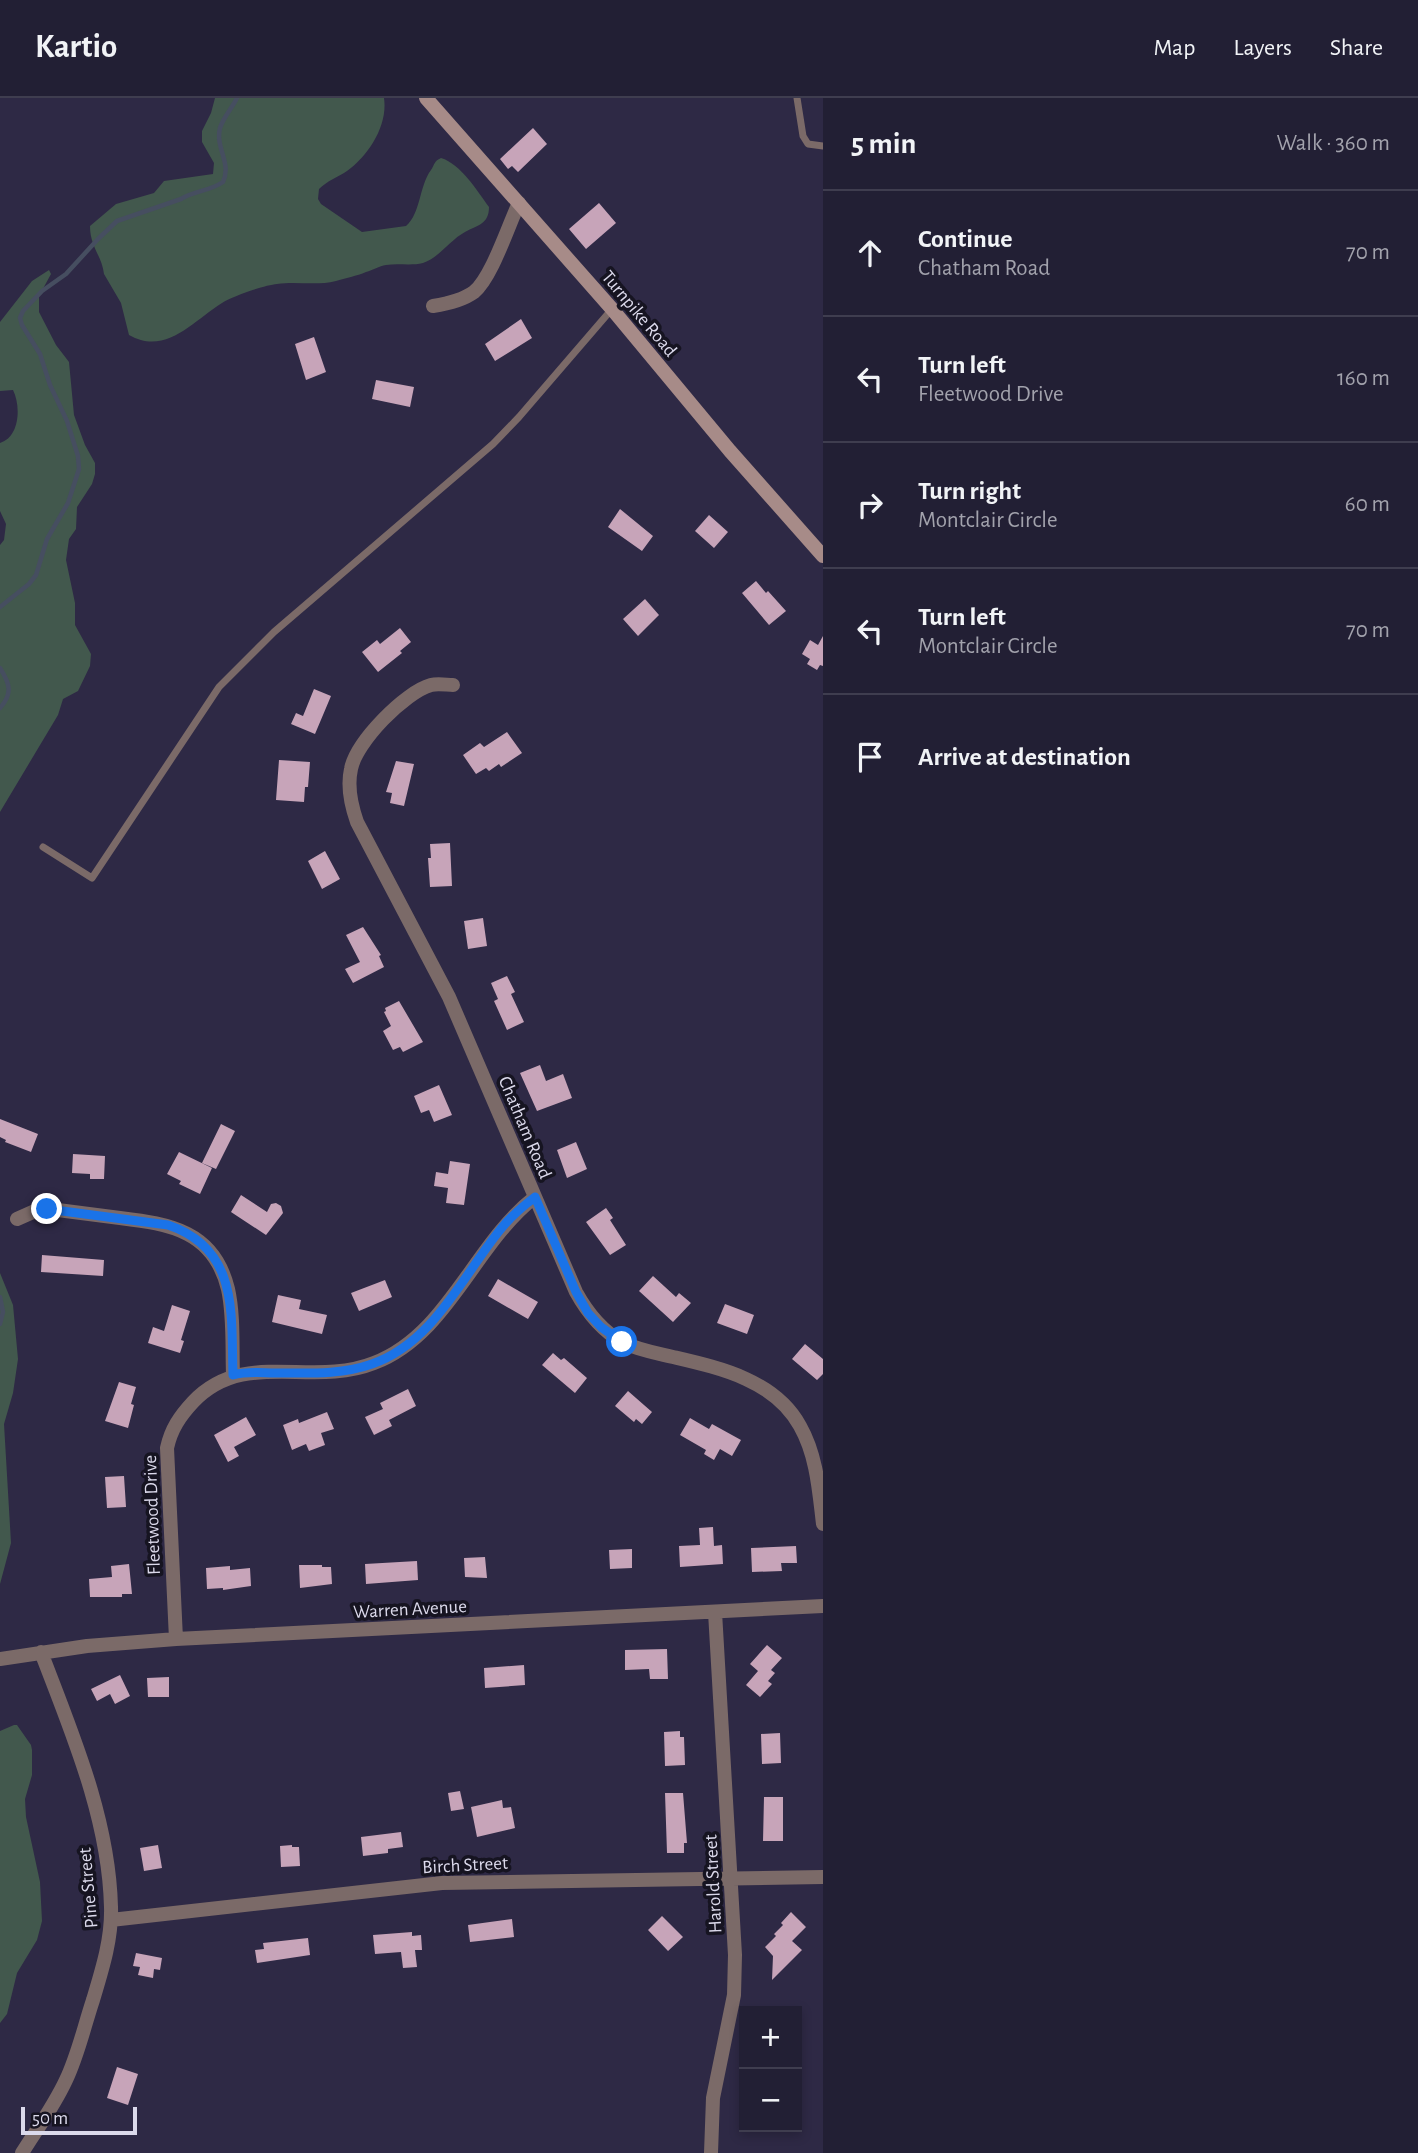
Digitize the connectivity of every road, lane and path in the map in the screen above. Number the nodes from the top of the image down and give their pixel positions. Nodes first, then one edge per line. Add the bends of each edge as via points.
1 (426, 98) edge
2 (797, 98) edge
3 (823, 146) edge
4 (519, 203) junction
5 (433, 306) dead end
6 (612, 309) junction
7 (823, 556) edge
8 (453, 685) dead end
9 (43, 846) dead end
10 (535, 1197) junction
11 (17, 1219) dead end
12 (233, 1375) junction
13 (823, 1524) edge
14 (823, 1606) edge
15 (715, 1612) junction
16 (176, 1639) junction
17 (41, 1652) junction
18 (0, 1659) edge
19 (823, 1877) edge
20 (731, 1880) junction
21 (111, 1920) junction
22 (22, 2153) edge
23 (711, 2153) edge

1 - 4 main road, Turnpike Road
2 - 3 lane via 803,136 808,144
4 - 5 street via 481,284 461,299
4 - 6 main road, Turnpike Road
6 - 7 main road, Turnpike Road
6 - 9 lane via 493,444 274,632 219,687 92,878
8 - 10 street, Chatham Road via 431,685 413,695 363,741 350,770 351,807 449,997
10 - 12 street, Fleetwood Drive via 501,1228 439,1314 393,1354 347,1370
10 - 13 street, Chatham Road via 576,1292 601,1327 644,1351 738,1375 783,1405 799,1424 810,1449
11 - 12 street via 50,1209 152,1222 195,1237 216,1260 226,1280
12 - 16 street, Fleetwood Drive via 211,1386 190,1405 175,1425 167,1448
14 - 15 street, Warren Avenue
15 - 16 street, Warren Avenue
15 - 20 street, Harold Street
16 - 17 street, Warren Avenue
17 - 18 street, Warren Avenue
17 - 21 street, Pine Street via 96,1813 108,1872
19 - 20 street, Birch Street
20 - 21 street, Birch Street via 442,1883
20 - 23 street, Harold Street via 735,1985 713,2098
21 - 22 street, Pine Street via 101,1972 72,2066

